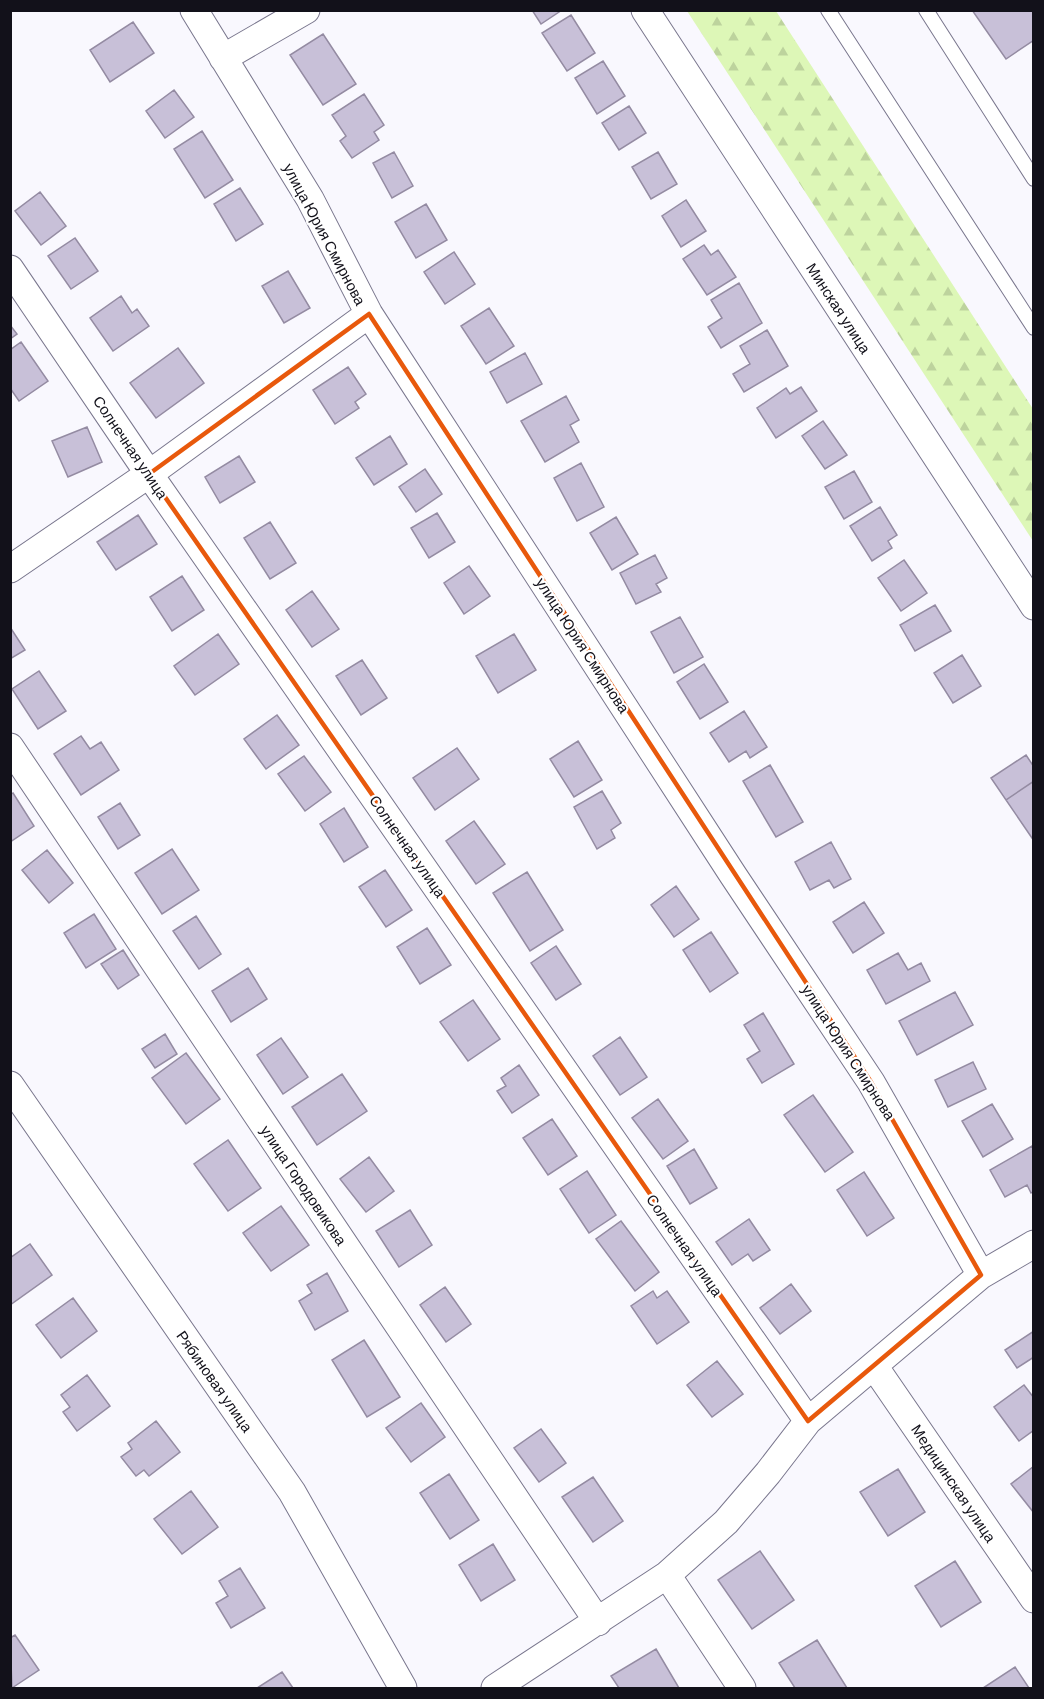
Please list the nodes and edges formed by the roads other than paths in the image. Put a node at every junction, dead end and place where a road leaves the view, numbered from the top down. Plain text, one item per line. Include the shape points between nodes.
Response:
1 (194, 10) edge
2 (306, 10) edge
3 (645, 10) edge
4 (828, 10) edge
5 (926, 10) edge
6 (223, 58) junction
7 (1034, 179) edge
8 (10, 269) edge
9 (369, 314) junction
10 (1034, 328) edge
11 (149, 474) junction
12 (10, 569) edge
13 (1034, 606) edge
14 (10, 747) edge
15 (10, 1085) edge
16 (1034, 1244) edge
17 (981, 1275) junction
18 (874, 1366) junction
19 (808, 1421) junction
20 (667, 1575) junction
21 (1034, 1599) edge
22 (598, 1622) junction
23 (403, 1689) edge
24 (495, 1689) edge
25 (742, 1689) edge

1 - 6 street, улица Юрия Смирнова
2 - 6 street
3 - 13 street, Минская улица
4 - 10 lane
5 - 7 lane
6 - 9 street, улица Юрия Смирнова via 310,199
8 - 11 street, Солнечная улица
9 - 11 street
9 - 17 street, улица Юрия Смирнова via 871,1082
11 - 12 street
11 - 19 street, Солнечная улица
14 - 22 street, улица Городовикова
15 - 23 street, Рябиновая улица via 292,1492
16 - 17 street
17 - 18 street
18 - 19 street
18 - 21 street, Медицинская улица
19 - 20 street via 726,1522
20 - 22 street
20 - 25 street
22 - 24 street

